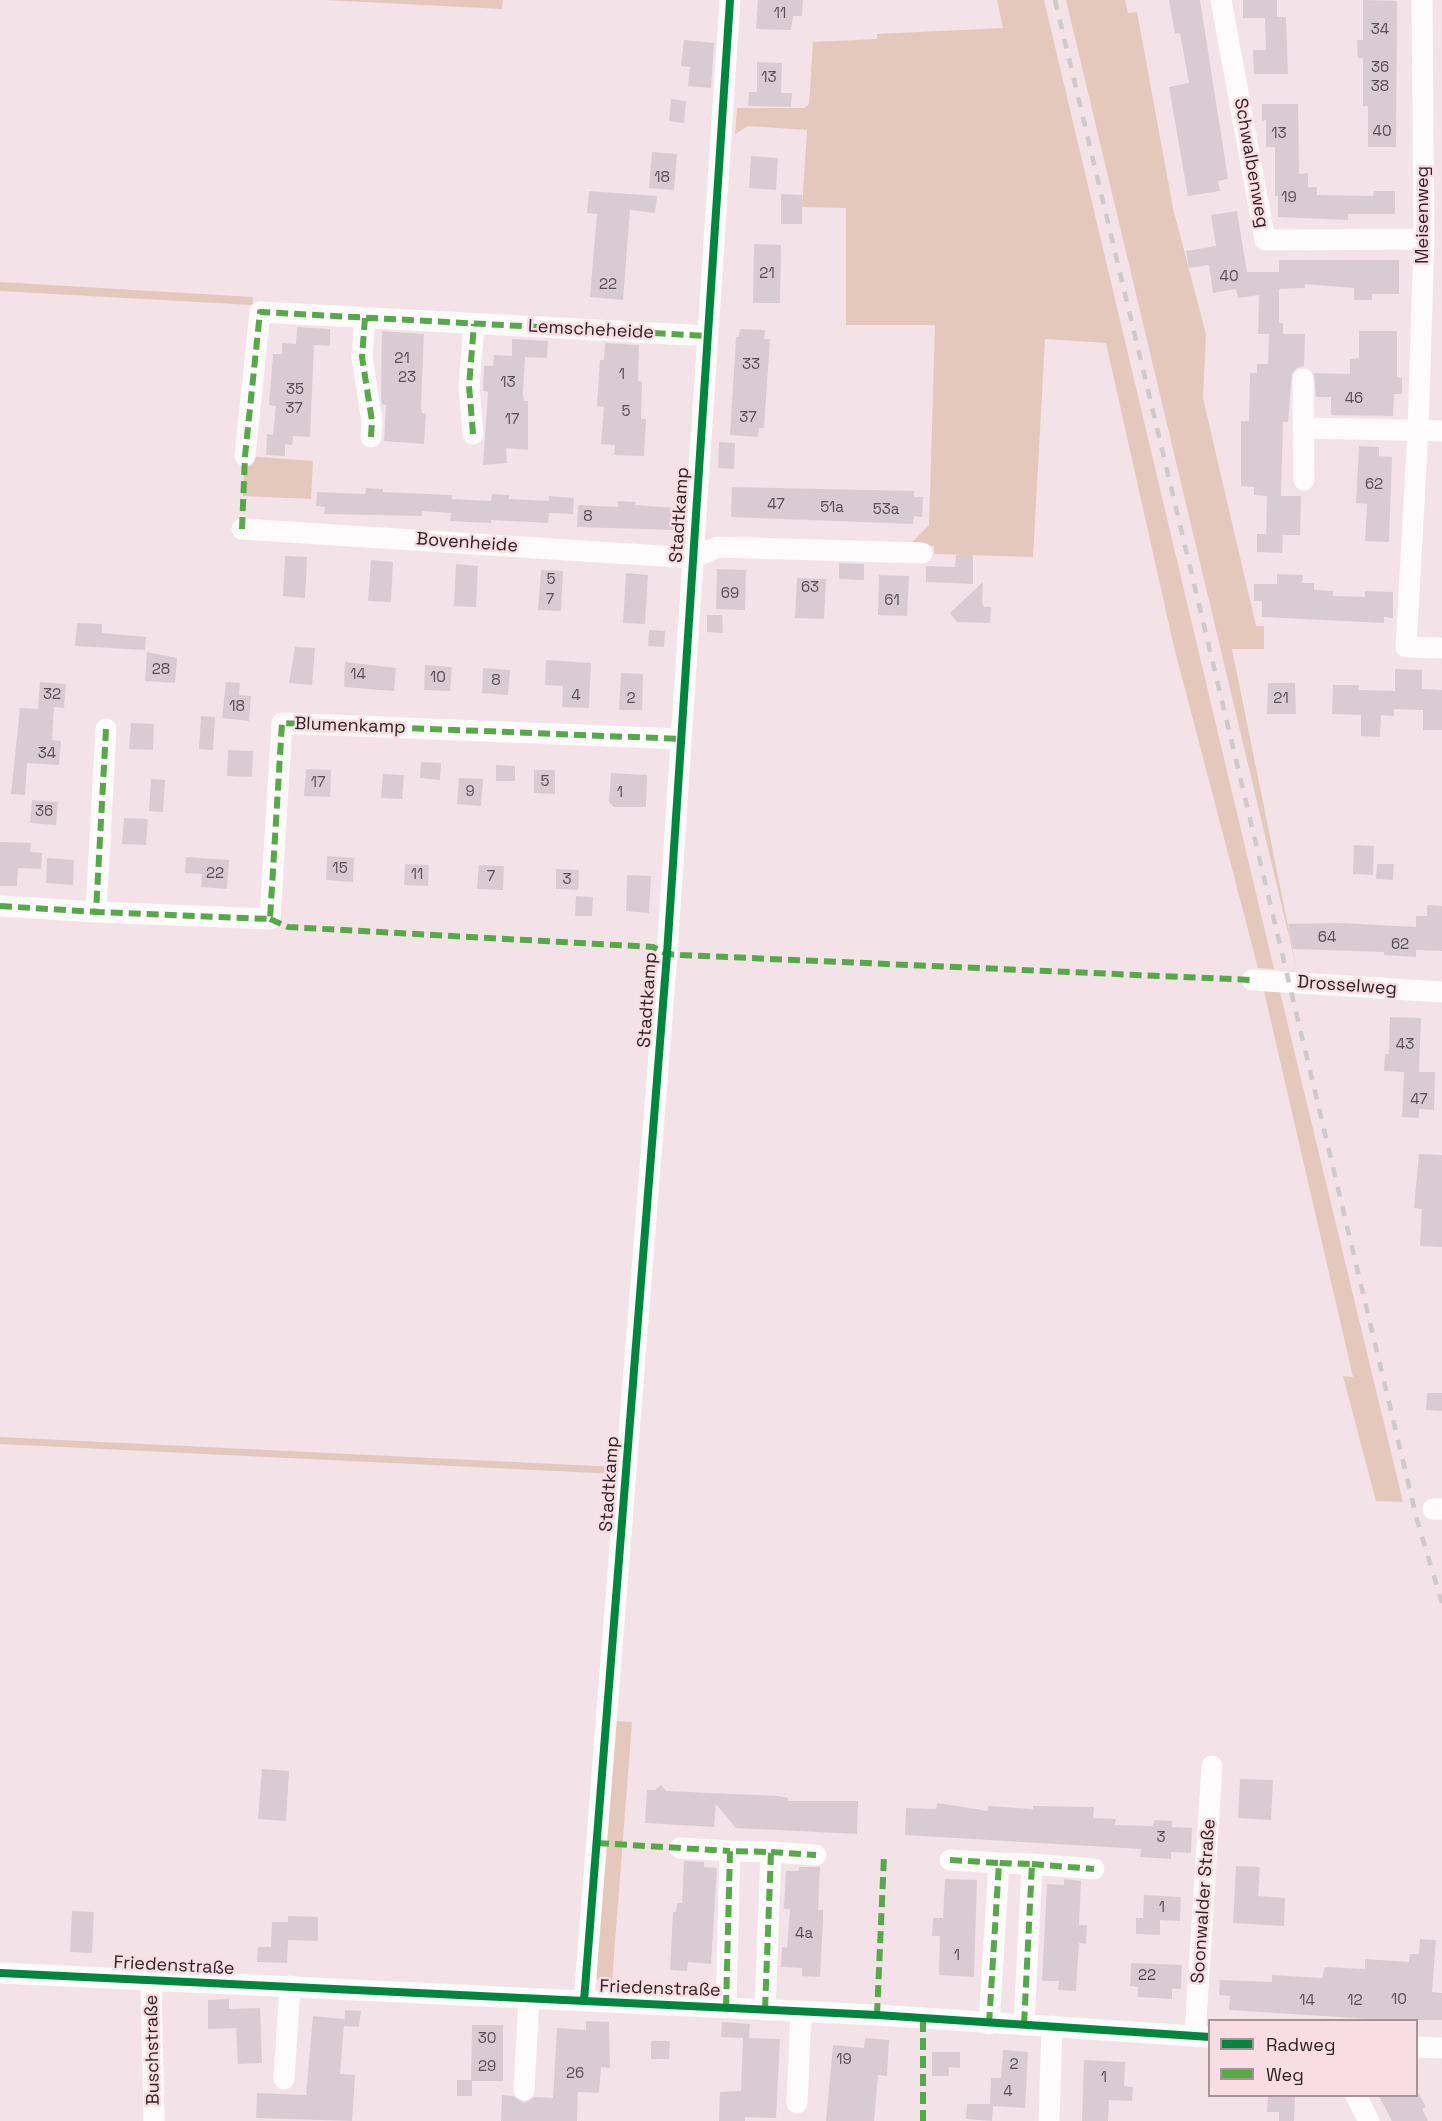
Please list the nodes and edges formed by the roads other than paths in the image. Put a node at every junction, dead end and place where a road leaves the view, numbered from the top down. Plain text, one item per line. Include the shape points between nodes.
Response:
1 (730, 0) edge
2 (1221, 0) edge
3 (1422, 0) edge
4 (1424, 239) junction
5 (365, 318) junction
6 (474, 324) junction
7 (708, 336) junction
8 (1304, 379) dead end
9 (1304, 428) junction
10 (1418, 431) junction
11 (1442, 431) edge
12 (473, 434) dead end
13 (371, 437) dead end
14 (245, 456) dead end
15 (1304, 480) dead end
16 (242, 529) dead end
17 (922, 553) dead end
18 (692, 558) junction
19 (1439, 648) edge
20 (106, 729) dead end
21 (681, 739) junction
22 (0, 906) edge
23 (96, 912) junction
24 (1252, 980) dead end
25 (1442, 992) edge
26 (1212, 1766) dead end
27 (680, 1848) dead end
28 (730, 1851) junction
29 (771, 1852) junction
30 (816, 1855) dead end
31 (950, 1860) dead end
32 (999, 1863) junction
33 (1032, 1864) junction
34 (1094, 1869) dead end
35 (0, 1973) edge
36 (151, 1980) junction
37 (290, 1986) junction
38 (529, 1998) junction
39 (584, 2001) junction
40 (726, 2007) junction
41 (765, 2010) junction
42 (801, 2012) junction
43 (989, 2024) junction
44 (1024, 2025) junction
45 (1052, 2026) junction
46 (1202, 2037) edge
47 (1418, 2047) edge
48 (1442, 2048) edge
49 (284, 2079) dead end
50 (524, 2090) dead end
51 (1357, 2097) edge
52 (797, 2103) dead end
53 (154, 2121) edge
54 (1049, 2121) edge
55 (1369, 2121) edge

1 - 7 street, Stadtkamp
2 - 4 street, Schwalbenweg via 1265,240
3 - 4 street, Meisenweg
4 - 10 street, Meisenweg
5 - 6 street, Lemscheheide
5 - 13 street via 362,357
5 - 14 street, Lemscheheide via 260,312
6 - 7 street, Lemscheheide
6 - 12 street via 469,386
7 - 18 street, Stadtkamp
8 - 9 street
9 - 10 street
9 - 15 street
10 - 11 street
10 - 19 street, Meisenweg via 1406,647
16 - 18 street, Bovenheide
17 - 18 street, Stadtkamp via 718,547
18 - 21 street, Stadtkamp
20 - 23 street
21 - 23 street, Blumenkamp via 282,723 270,919
21 - 39 street, Stadtkamp
22 - 23 street, Blumenkamp
24 - 25 street, Drosselweg
26 - 46 street, Soonwalder Straße
27 - 28 street
28 - 29 street
28 - 40 street
29 - 30 street
29 - 41 street
31 - 32 street
32 - 33 street
32 - 43 street
33 - 34 street
33 - 44 street
35 - 36 street, Friedenstraße
36 - 37 street, Friedenstraße
36 - 53 street, Buschstraße
37 - 38 street, Friedenstraße
37 - 49 street
38 - 39 street, Friedenstraße
38 - 50 street
39 - 40 street, Friedenstraße
40 - 41 street, Friedenstraße
41 - 42 street, Friedenstraße
42 - 43 street, Friedenstraße
42 - 52 street
43 - 44 street, Friedenstraße
44 - 45 street, Friedenstraße
45 - 46 street, Friedenstraße
45 - 54 street
47 - 48 street
51 - 55 street

